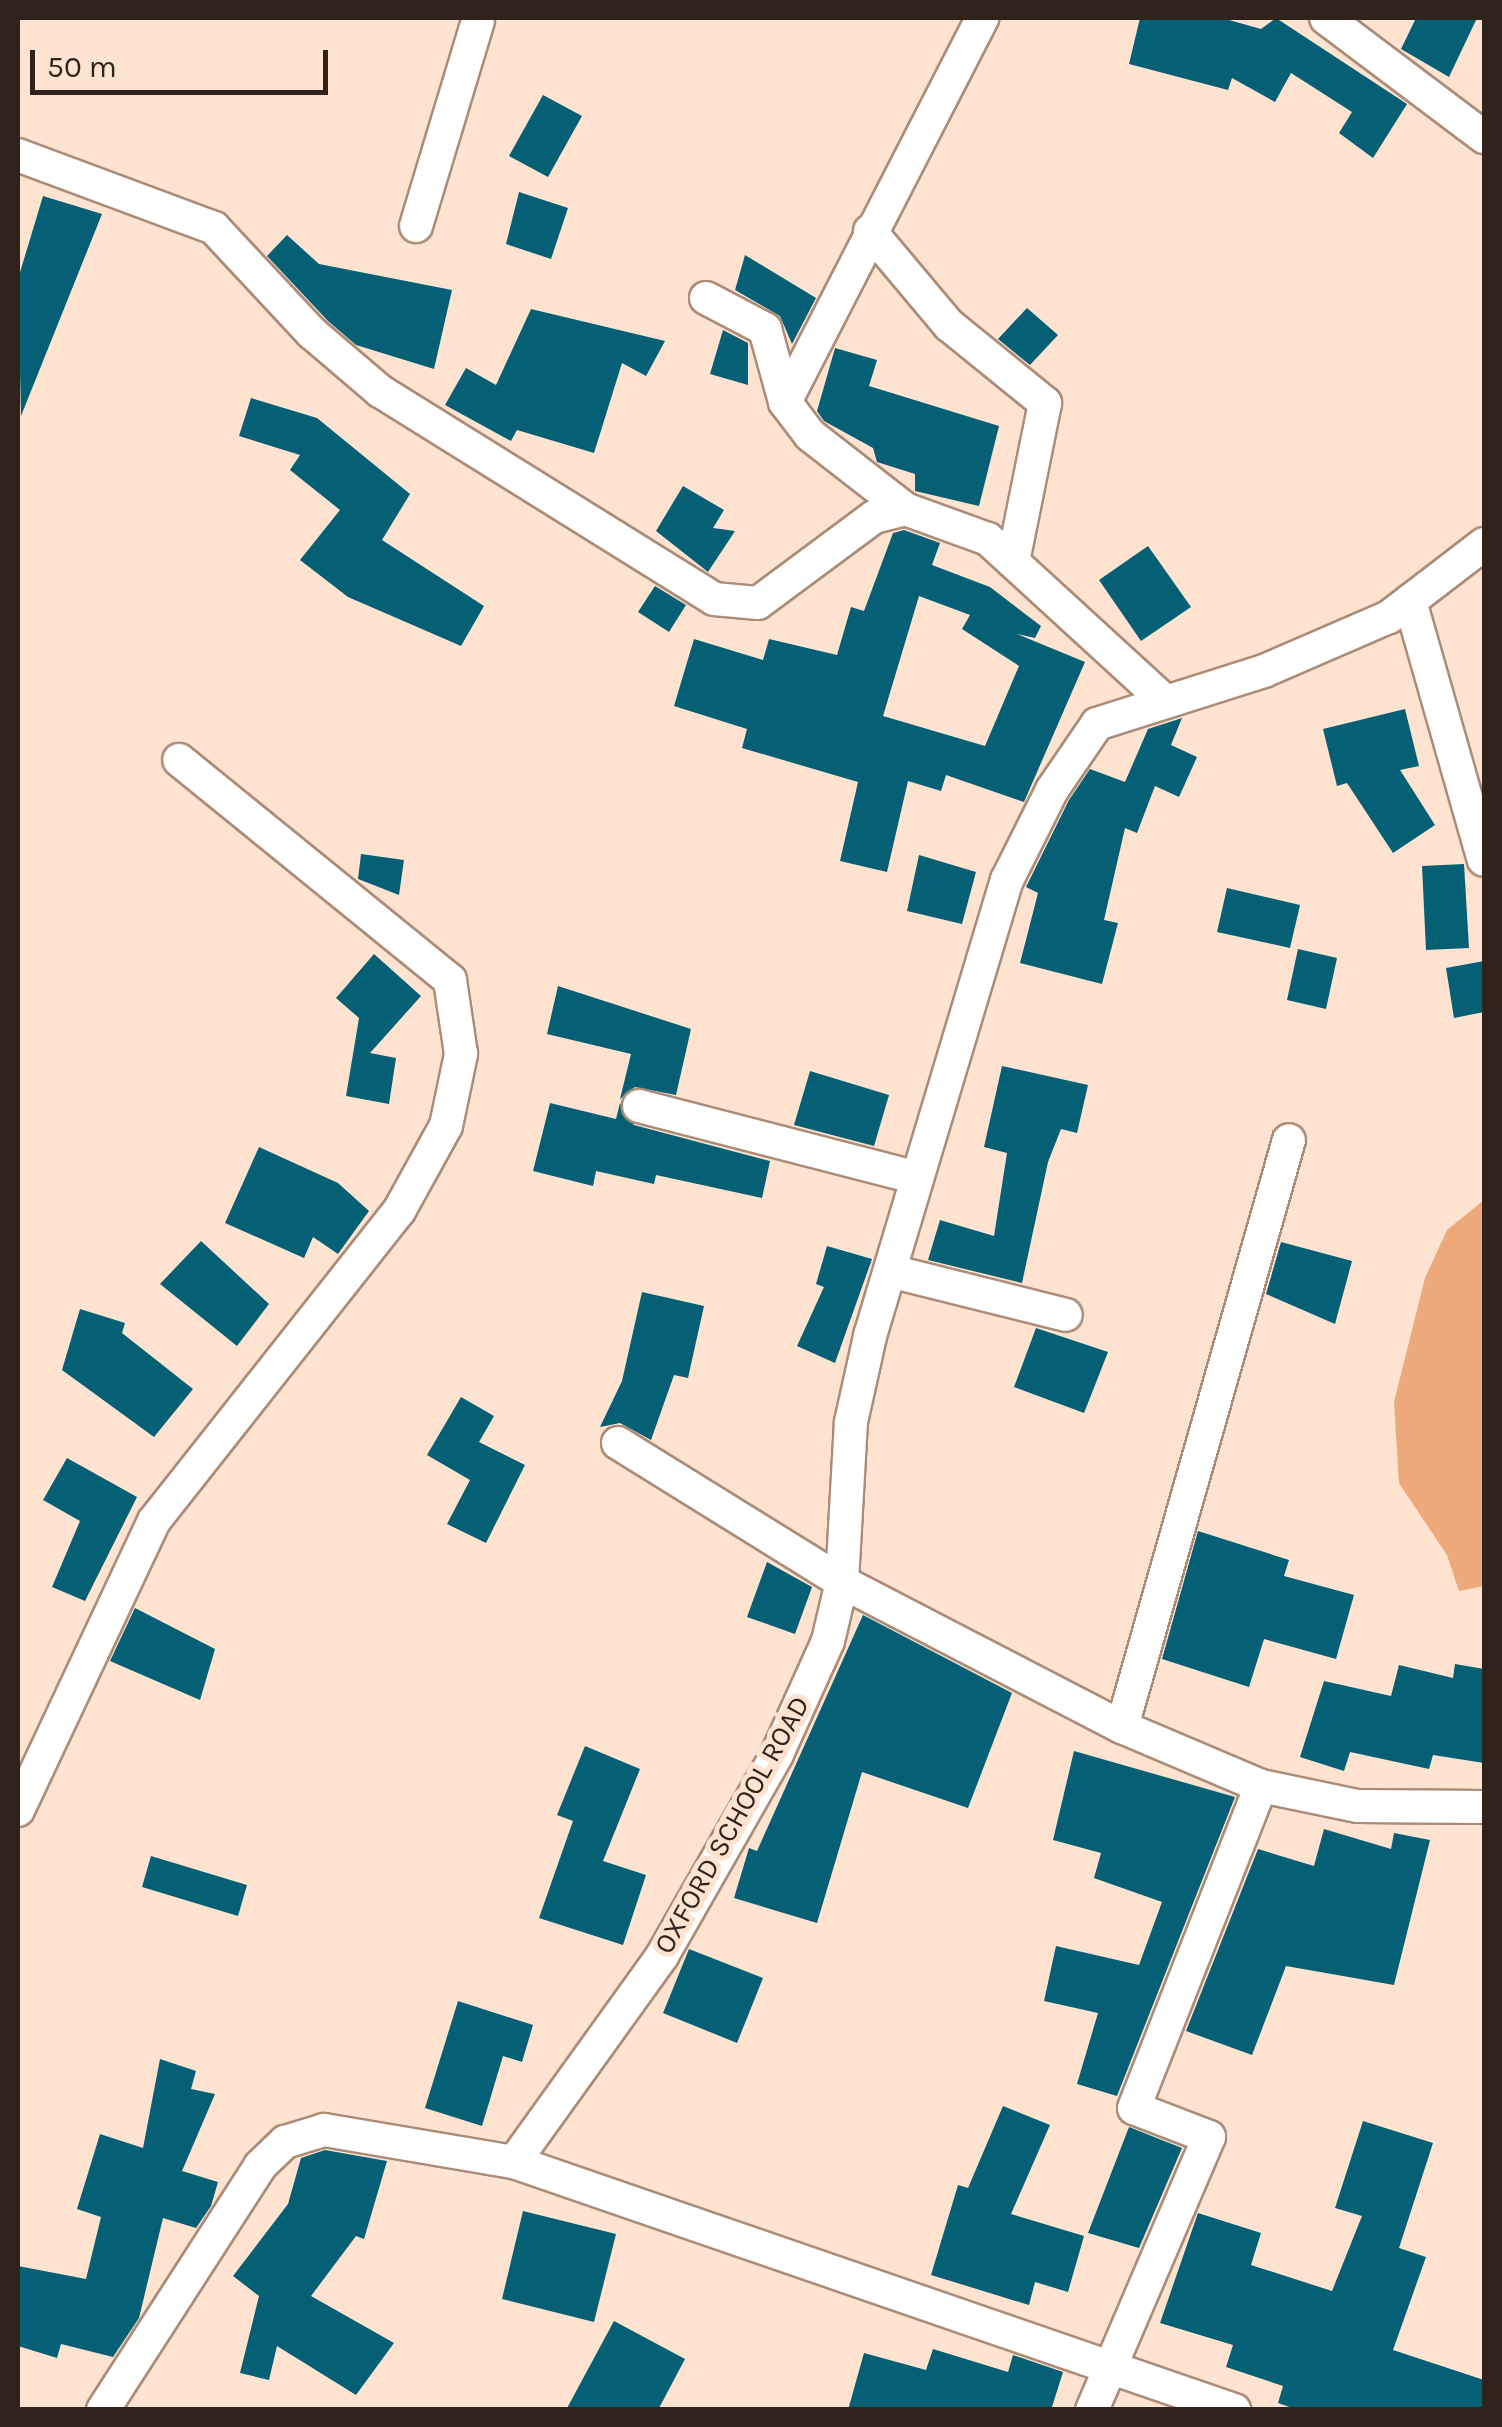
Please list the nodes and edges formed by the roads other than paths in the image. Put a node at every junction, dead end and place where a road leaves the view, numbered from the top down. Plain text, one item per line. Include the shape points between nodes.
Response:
1 (982, 18) edge
2 (1326, 18) edge
3 (475, 19) edge
4 (1484, 137) edge
5 (18, 155) edge
6 (416, 226) dead end
7 (870, 231) junction
8 (706, 298) dead end
9 (786, 402) junction
10 (905, 508) junction
11 (1484, 544) edge
12 (1013, 562) junction
13 (1410, 601) junction
14 (1164, 700) junction
15 (179, 760) dead end
16 (1484, 860) edge
17 (639, 1106) dead end
18 (1289, 1140) dead end
19 (916, 1178) junction
20 (890, 1271) junction
21 (1066, 1315) dead end
22 (618, 1442) dead end
23 (842, 1582) junction
24 (1122, 1727) junction
25 (1260, 1786) junction
26 (1484, 1807) edge
27 (18, 1810) edge
28 (514, 2162) junction
29 (1112, 2364) junction
30 (103, 2410) edge
31 (1092, 2410) edge
32 (1234, 2410) edge

1 - 7 street
2 - 4 street
3 - 6 street
5 - 10 street via 214,228 312,333 380,390 714,598 758,604 874,517
7 - 9 street
7 - 12 street via 949,325 1045,403
8 - 9 street via 765,329
9 - 10 street via 810,435
10 - 12 street via 988,539
11 - 13 street, OXFORD SCHOOL ROAD
12 - 14 street
13 - 14 street, OXFORD SCHOOL ROAD via 1264,671
13 - 16 street
14 - 19 street, OXFORD SCHOOL ROAD via 1096,724 1045,805 1007,880
15 - 27 street via 450,980 461,1054 446,1126 399,1211 154,1521
17 - 19 street
18 - 24 street
19 - 20 street, OXFORD SCHOOL ROAD
20 - 21 street
20 - 23 street, OXFORD SCHOOL ROAD via 851,1422
22 - 23 street
23 - 24 street
23 - 28 street, OXFORD SCHOOL ROAD via 828,1641 767,1770 662,1956
24 - 25 street
25 - 26 street via 1358,1806
25 - 29 street via 1134,2108 1210,2137
28 - 29 street
28 - 30 street via 324,2130 284,2142 260,2166
29 - 31 street
29 - 32 street

